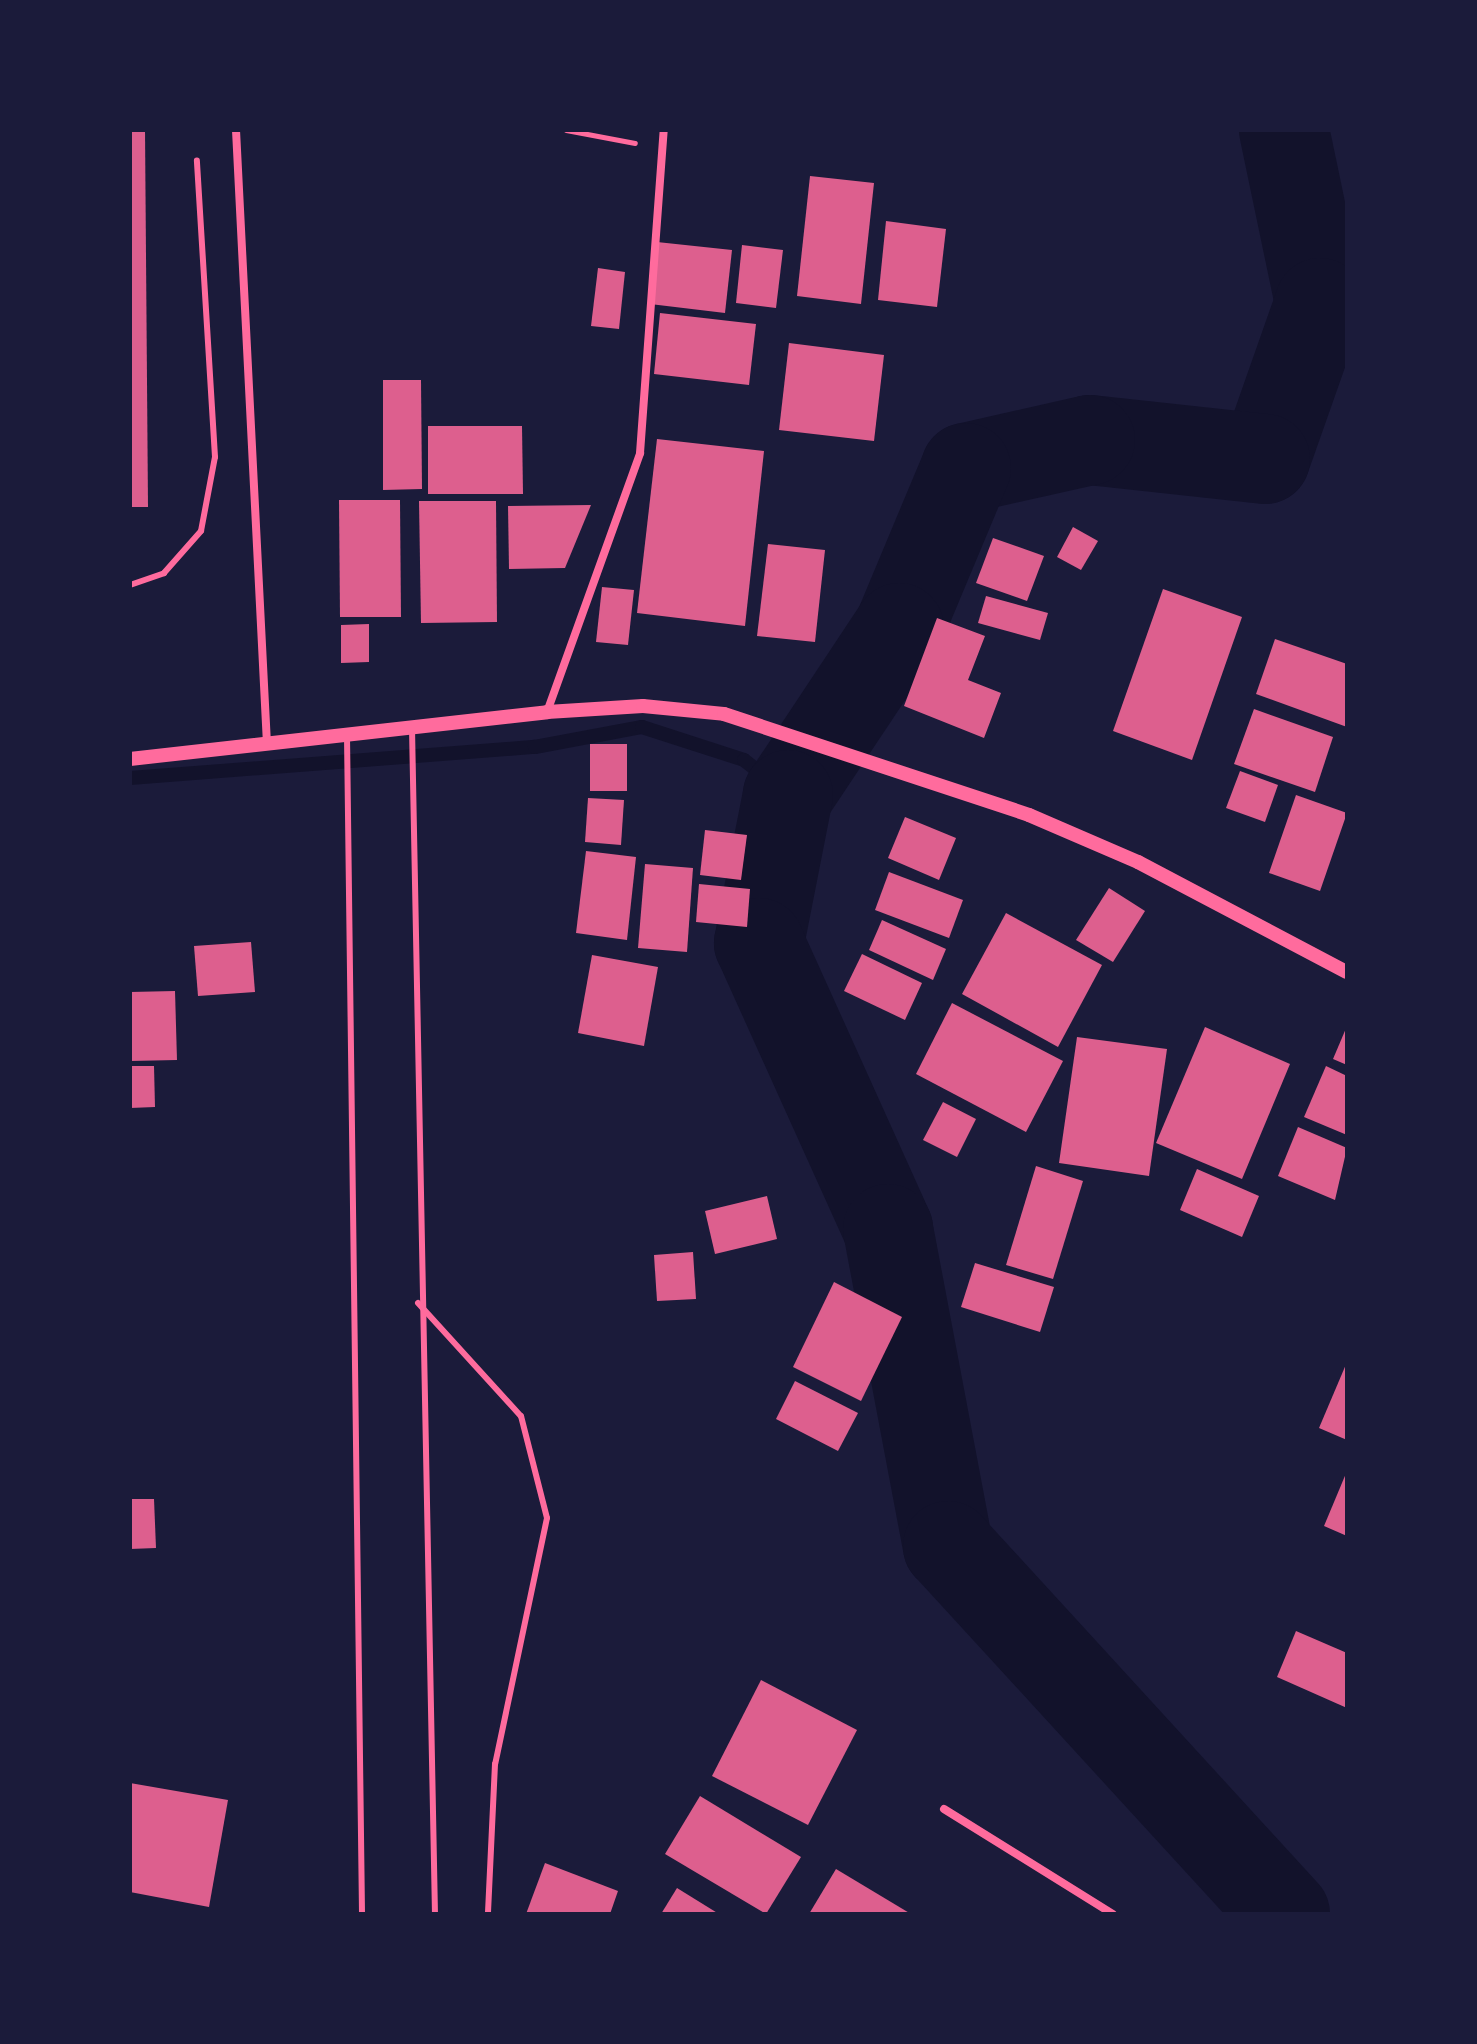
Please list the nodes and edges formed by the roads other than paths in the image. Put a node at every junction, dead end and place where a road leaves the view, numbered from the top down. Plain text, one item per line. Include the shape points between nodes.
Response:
1 (236, 130) edge
2 (663, 135) edge
3 (197, 161) dead end
4 (130, 585) edge
5 (547, 712) junction
6 (412, 728) junction
7 (347, 736) junction
8 (267, 749) junction
9 (130, 759) edge
10 (1347, 972) edge
11 (418, 1303) junction
12 (944, 1809) dead end
13 (362, 1914) edge
14 (435, 1914) edge
15 (488, 1914) edge
16 (1113, 1914) edge

1 - 8 street
2 - 5 street via 640,453
3 - 4 lane via 215,457 201,531 164,573
5 - 6 street
5 - 10 street via 643,706 724,714 896,770 1138,862
6 - 7 street
6 - 11 lane
7 - 8 street
7 - 13 lane
8 - 9 street
11 - 14 lane
11 - 15 lane via 521,1416 547,1518 495,1764
12 - 16 street

